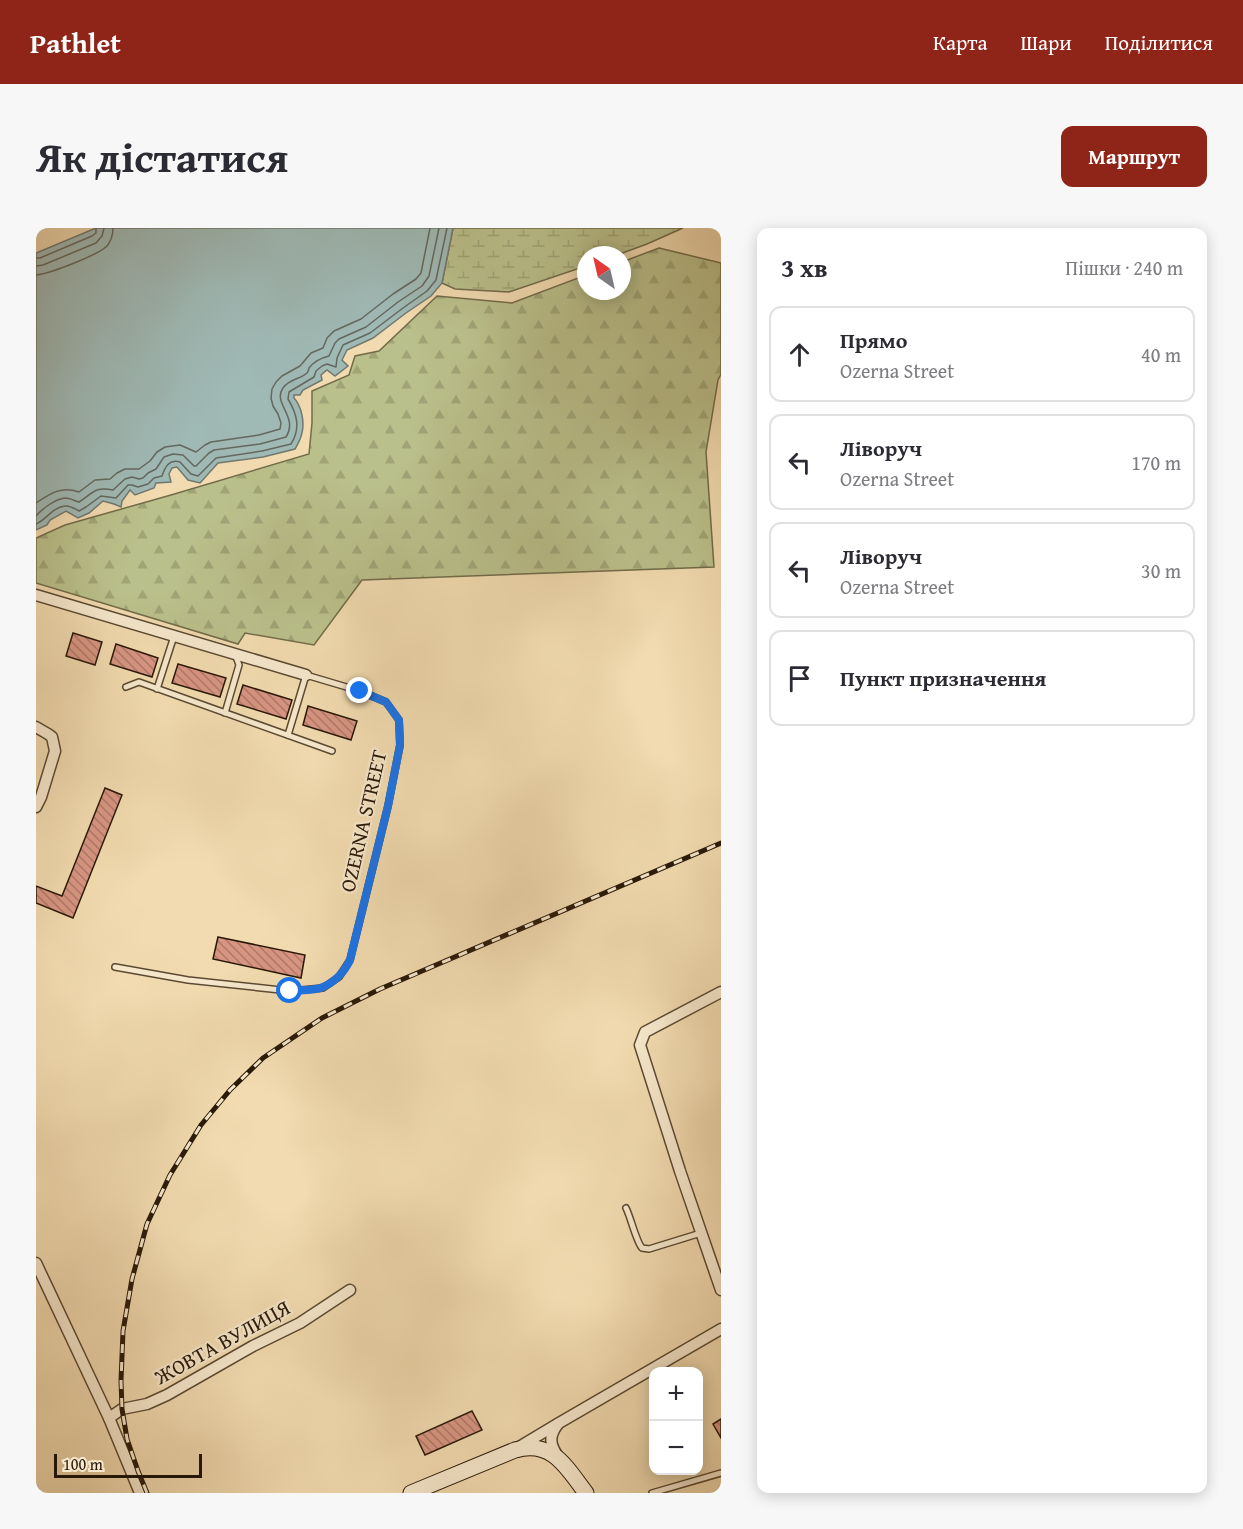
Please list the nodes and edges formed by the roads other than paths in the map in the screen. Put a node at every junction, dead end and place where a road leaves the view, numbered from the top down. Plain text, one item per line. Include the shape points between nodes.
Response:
1 (36, 595) edge
2 (174, 636) junction
3 (234, 654) junction
4 (306, 675) junction
5 (126, 687) dead end
6 (157, 689) junction
7 (225, 712) junction
8 (36, 728) edge
9 (288, 735) junction
10 (332, 751) dead end
11 (36, 807) edge
12 (115, 967) dead end
13 (721, 992) edge
14 (626, 1208) dead end
15 (701, 1233) junction
16 (36, 1263) edge
17 (350, 1290) dead end
18 (721, 1290) edge
19 (721, 1329) edge
20 (109, 1418) junction
21 (559, 1423) junction
22 (515, 1450) junction
23 (561, 1461) junction
24 (721, 1473) edge
25 (140, 1493) edge
26 (411, 1493) edge
27 (586, 1493) edge
28 (652, 1493) edge

1 - 2 street, OZERNA STREET
2 - 3 street, OZERNA STREET
2 - 6 lane
3 - 4 street, OZERNA STREET
3 - 7 lane via 239,665
4 - 9 lane
4 - 12 lane, OZERNA STREET via 386,702 399,720 400,745 388,806 347,967 323,987 290,991
5 - 6 lane via 139,682
6 - 7 lane
7 - 9 lane
8 - 11 street via 51,737 55,751
9 - 10 lane
13 - 15 street via 645,1032 640,1045
14 - 15 lane via 642,1248
15 - 18 street
16 - 20 street
17 - 20 street, ЖОВТА ВУЛИЦЯ via 300,1323 167,1395 122,1409
19 - 21 street
20 - 25 street
21 - 22 street
21 - 23 street via 551,1436
22 - 23 main road via 541,1448
22 - 26 main road
23 - 27 main road
24 - 28 lane

